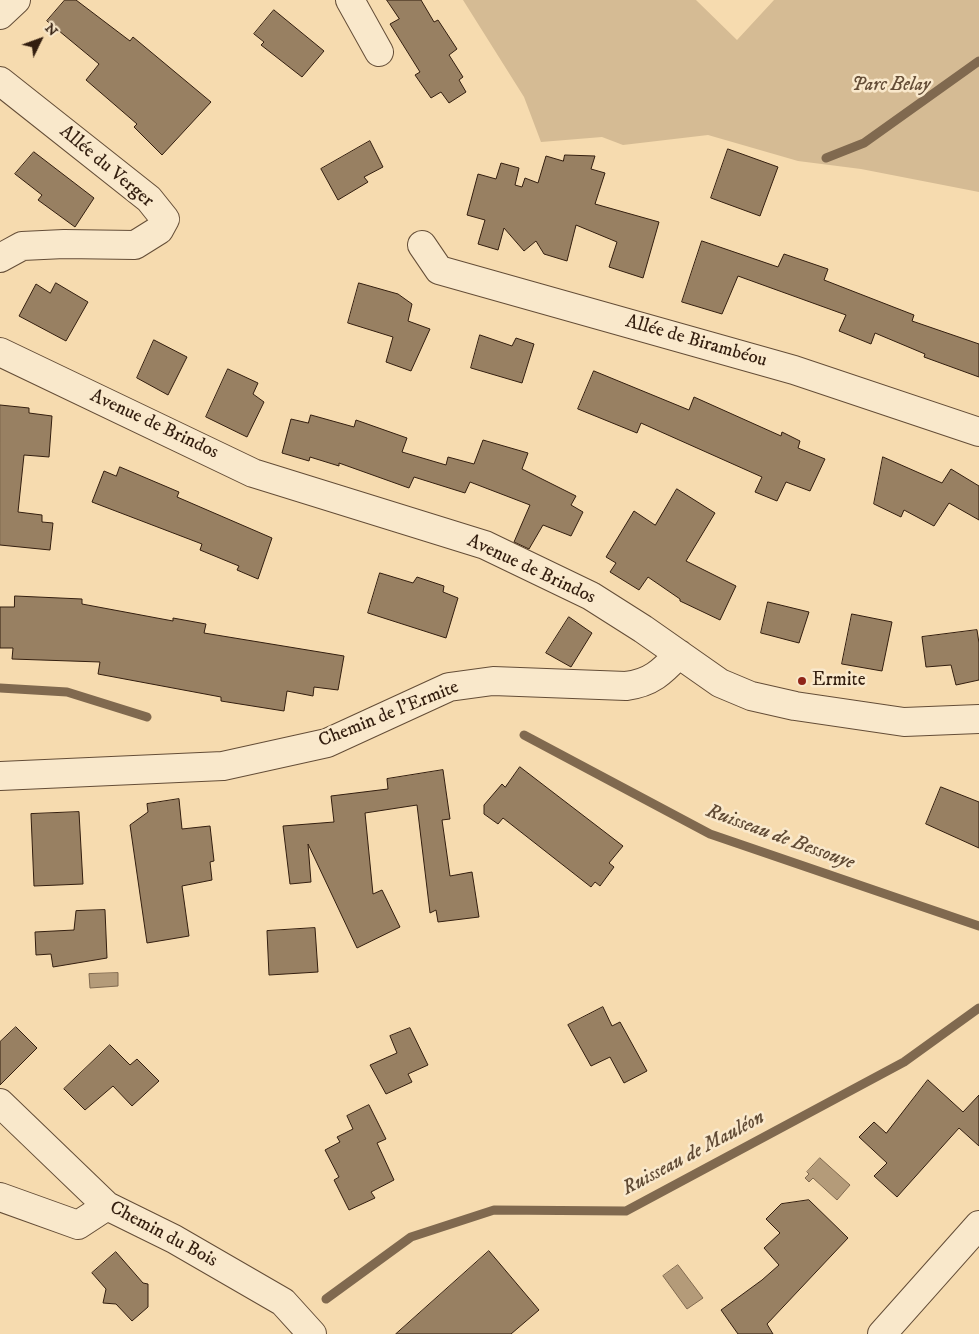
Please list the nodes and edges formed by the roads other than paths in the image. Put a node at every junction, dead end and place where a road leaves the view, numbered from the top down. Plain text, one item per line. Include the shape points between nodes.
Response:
1 (16, 0) edge
2 (350, 0) edge
3 (0, 15) edge
4 (380, 52) dead end
5 (0, 81) edge
6 (422, 245) dead end
7 (0, 258) edge
8 (0, 352) edge
9 (979, 432) edge
10 (679, 654) junction
11 (979, 719) edge
12 (0, 776) edge
13 (0, 1103) edge
14 (0, 1197) edge
15 (107, 1206) junction
16 (979, 1225) edge
17 (312, 1334) edge
18 (882, 1334) edge

1 - 3 street
2 - 4 street
5 - 7 street, Allée du Verger via 149,199 165,220 159,230 134,245 22,246
6 - 9 street, Allée de Birambéou via 439,270 794,370
8 - 10 street, Avenue de Brindos via 253,473 485,545 591,596
10 - 11 street, Avenue de Brindos via 720,683 760,698 904,722
10 - 12 street, Chemin de l'Ermite via 654,677 641,684 493,680 450,687 327,743 223,766
13 - 15 street, Chemin du Bois
14 - 15 street via 78,1225
15 - 17 street, Chemin du Bois via 174,1239 282,1302
16 - 18 street

